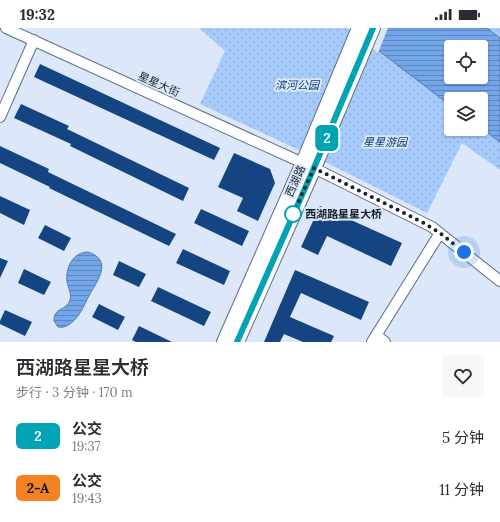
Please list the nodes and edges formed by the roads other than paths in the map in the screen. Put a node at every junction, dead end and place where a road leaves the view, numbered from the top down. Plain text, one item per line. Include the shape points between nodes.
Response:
1 (6, 28) edge
2 (360, 28) edge
3 (373, 28) edge
4 (34, 40) junction
5 (350, 66) junction
6 (0, 117) edge
7 (308, 165) junction
8 (440, 233) junction
9 (500, 281) edge
10 (374, 338) edge
11 (224, 342) edge
12 (237, 342) edge
13 (384, 342) edge

1 - 4 street, 星星大街
2 - 5 main road
3 - 5 main road
4 - 6 street
4 - 7 street, 星星大街
5 - 7 main road, 西湖路
7 - 8 street, 星星大街 via 420,220
7 - 11 main road, 西湖路
7 - 12 main road, 西湖路
8 - 9 street, 星星大街
8 - 10 street
10 - 13 street

